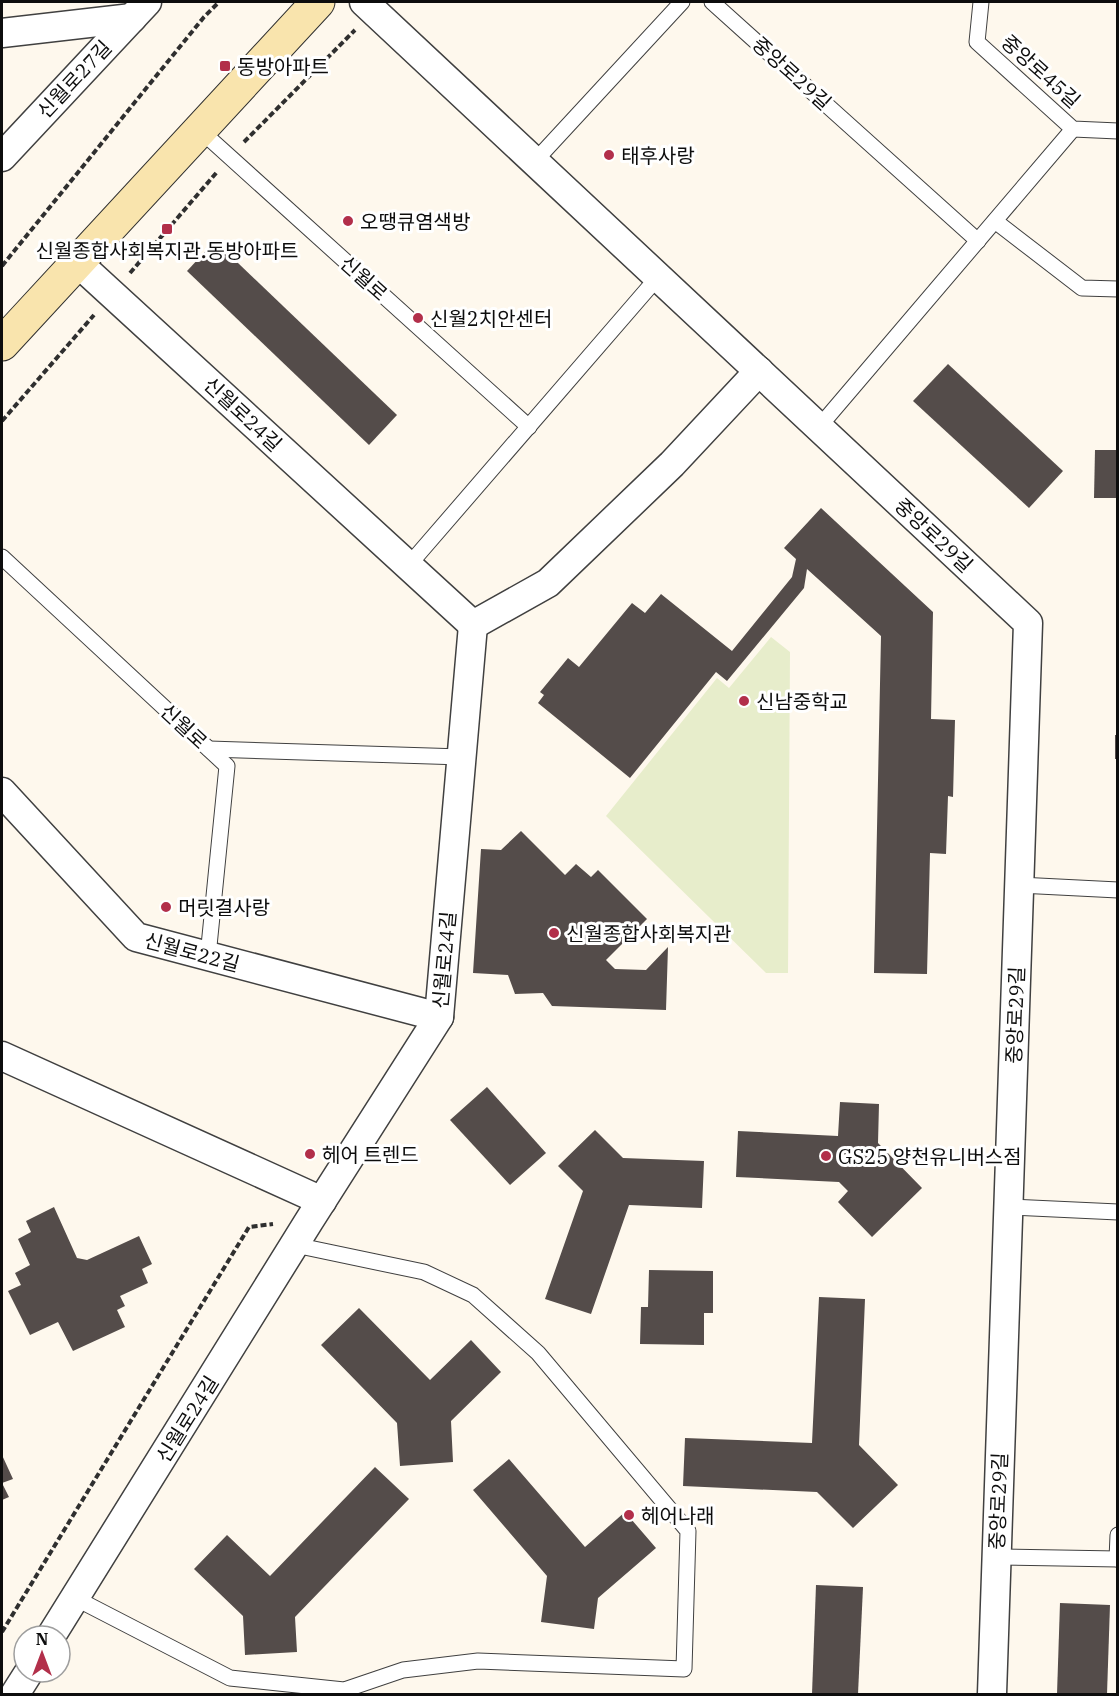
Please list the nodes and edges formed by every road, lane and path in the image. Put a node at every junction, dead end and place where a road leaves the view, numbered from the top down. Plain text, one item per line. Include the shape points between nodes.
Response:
1 (219, 2) edge
2 (318, 2) edge
3 (682, 2) edge
4 (712, 2) edge
5 (981, 2) edge
6 (369, 6) edge
7 (140, 10) edge
8 (2, 33) edge
9 (1073, 129) junction
10 (200, 130) junction
11 (1118, 131) edge
12 (2, 157) edge
13 (230, 157) junction
14 (535, 161) junction
15 (995, 221) junction
16 (978, 241) junction
17 (77, 262) junction
18 (2, 266) edge
19 (658, 277) junction
20 (1118, 289) edge
21 (112, 294) junction
22 (2, 344) edge
23 (759, 371) junction
24 (2, 421) edge
25 (529, 427) junction
26 (819, 427) junction
27 (2, 557) edge
28 (408, 566) junction
29 (472, 625) junction
30 (208, 749) junction
31 (462, 757) junction
32 (2, 792) edge
33 (1019, 885) junction
34 (1118, 890) edge
35 (208, 956) junction
36 (439, 1017) junction
37 (2, 1056) edge
38 (1008, 1208) junction
39 (316, 1211) junction
40 (1118, 1212) edge
41 (295, 1245) junction
42 (1118, 1535) edge
43 (996, 1557) junction
44 (1117, 1559) edge
45 (75, 1598) junction
46 (59, 1624) edge
47 (2, 1632) edge
48 (992, 1695) edge

1 - 18 path
2 - 10 main road
3 - 14 lane
4 - 16 lane, 중앙로29길
5 - 9 lane, 중앙로45길 via 977,42
6 - 13 path
6 - 14 street, 중앙로29길
7 - 8 street
7 - 12 street, 신월로27길
9 - 11 lane, 중앙로45길
9 - 15 lane
10 - 13 lane, 신월로
10 - 17 main road
13 - 21 path
13 - 25 lane, 신월로
14 - 19 street, 중앙로29길
15 - 16 lane
15 - 20 lane via 1082,288
16 - 26 lane
17 - 21 street, 신월로24길
17 - 22 main road
19 - 23 street, 중앙로29길
19 - 25 lane
21 - 24 path
21 - 28 street, 신월로24길
23 - 26 street, 중앙로29길
23 - 29 street via 672,464 548,583
25 - 28 lane
26 - 33 street, 중앙로29길 via 1028,623
27 - 30 lane, 신월로
28 - 29 street, 신월로24길
29 - 31 street, 신월로24길
30 - 31 lane
30 - 35 lane, 신월로 via 227,766
31 - 36 street, 신월로24길
32 - 35 street, 신월로22길 via 136,937
33 - 34 lane
33 - 38 street, 중앙로29길
35 - 36 street, 신월로22길
36 - 39 street, 신월로24길
37 - 39 street
38 - 40 lane
38 - 43 street, 중앙로29길
39 - 41 street, 신월로24길
39 - 47 path via 249,1227
41 - 45 street, 신월로24길
41 - 45 lane via 424,1272 473,1295 538,1353 688,1531 684,1669 478,1661 403,1670 344,1690 230,1678
42 - 44 lane
43 - 44 lane
43 - 48 street, 중앙로29길
45 - 46 street, 신월로24길

